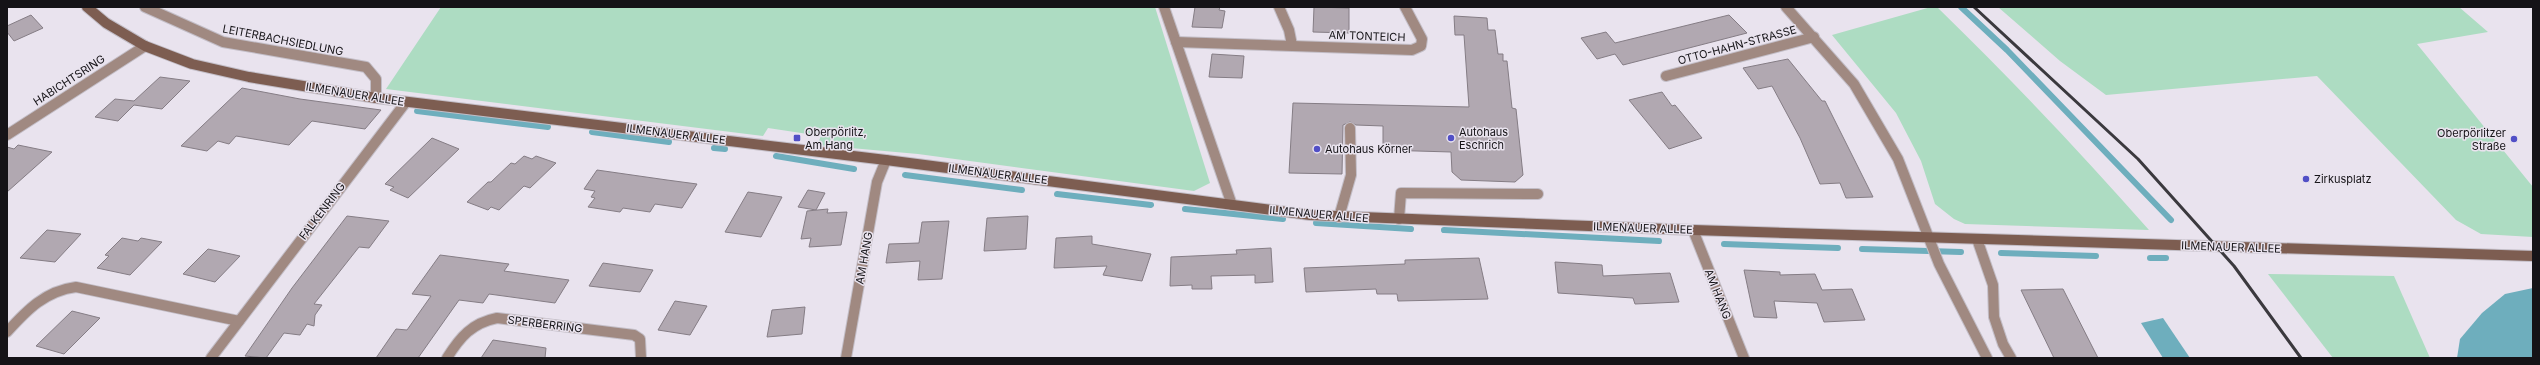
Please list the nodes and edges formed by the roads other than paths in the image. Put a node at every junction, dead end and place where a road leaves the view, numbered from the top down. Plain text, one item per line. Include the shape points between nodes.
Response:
1 (87, 7) edge
2 (145, 7) edge
3 (1164, 7) edge
4 (1279, 7) edge
5 (1405, 7) edge
6 (1786, 7) edge
7 (1814, 37) junction
8 (1176, 42) junction
9 (1292, 45) junction
10 (145, 46) junction
11 (1666, 76) dead end
12 (376, 98) junction
13 (406, 102) junction
14 (1350, 128) dead end
15 (7, 135) edge
16 (886, 160) junction
17 (1538, 194) dead end
18 (1232, 205) junction
19 (1339, 217) junction
20 (1399, 219) junction
21 (1693, 230) junction
22 (1928, 238) junction
23 (1977, 239) junction
24 (2533, 256) edge
25 (239, 321) junction
26 (7, 332) edge
27 (211, 358) edge
28 (447, 358) edge
29 (641, 358) edge
30 (846, 358) edge
31 (1744, 358) edge
32 (1987, 358) edge
33 (2011, 358) edge

1 - 10 street, ILMENAUER ALLEE via 106,23
2 - 12 street, LEITERBACHSIEDLUNG via 223,42 366,67 376,79
3 - 8 street
4 - 9 street via 1289,30
5 - 9 street, AM TONTEICH via 1422,39 1421,46 1412,50
6 - 7 street, OTTO-HAHN-STRASSE
7 - 11 street, OTTO-HAHN-STRASSE
7 - 22 street, OTTO-HAHN-STRASSE via 1854,84 1898,159
8 - 9 street, AM TONTEICH
8 - 18 street
10 - 12 street, ILMENAUER ALLEE via 192,64 249,77
10 - 15 street, HABICHTSRING
12 - 13 street, ILMENAUER ALLEE
13 - 16 street, ILMENAUER ALLEE
13 - 25 street, FALKENRING
14 - 19 street via 1351,175
16 - 18 street, ILMENAUER ALLEE
16 - 30 street, AM HANG via 877,182
17 - 20 street via 1401,193
18 - 19 street, ILMENAUER ALLEE
19 - 20 street, ILMENAUER ALLEE
20 - 21 street, ILMENAUER ALLEE
21 - 22 street, ILMENAUER ALLEE
21 - 31 street, AM HANG
22 - 23 street, ILMENAUER ALLEE
22 - 32 street
23 - 24 street, ILMENAUER ALLEE
23 - 33 street via 1993,285 1994,316 2003,344
25 - 26 street via 66,287 33,303
25 - 27 street, FALKENRING
28 - 29 street, SPERBERRING via 463,333 480,322 497,318 634,335 640,339

